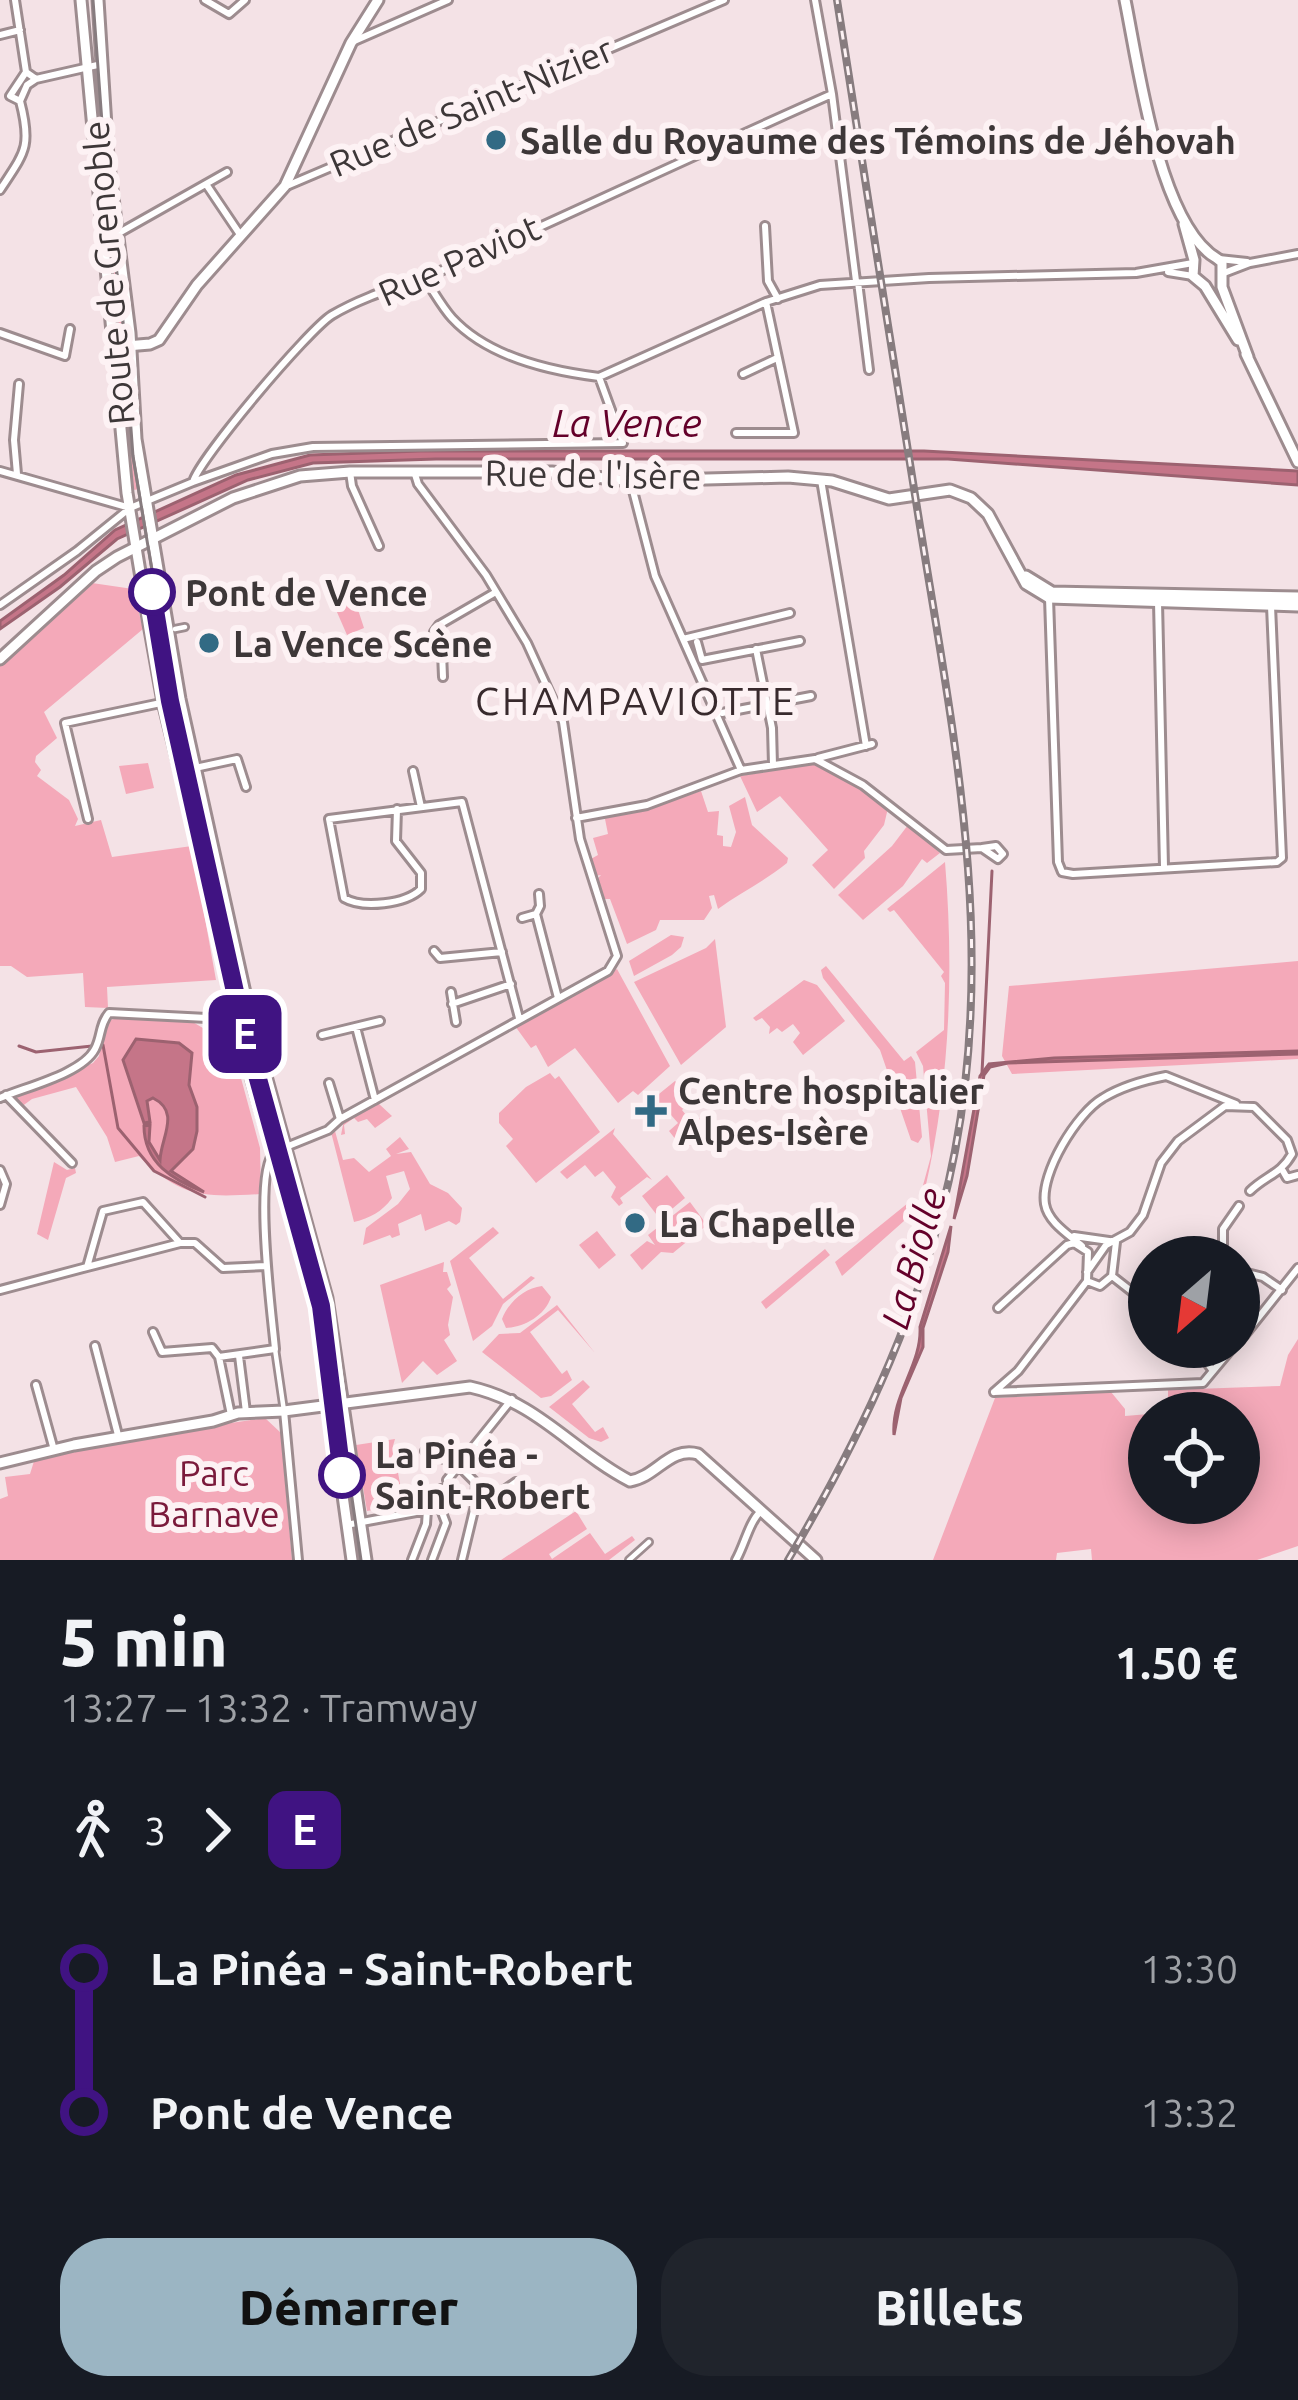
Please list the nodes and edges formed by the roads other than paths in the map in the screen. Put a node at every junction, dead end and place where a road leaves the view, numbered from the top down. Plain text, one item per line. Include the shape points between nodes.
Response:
1 (15, 0) edge
2 (81, 0) edge
3 (98, 0) edge
4 (205, 0) edge
5 (245, 0) edge
6 (378, 0) edge
7 (448, 0) edge
8 (724, 0) edge
9 (815, 0) edge
10 (1125, 0) edge
11 (20, 30) junction
12 (0, 35) edge
13 (351, 43) junction
14 (102, 64) junction
15 (88, 67) junction
16 (26, 72) junction
17 (36, 79) junction
18 (832, 94) junction
19 (10, 96) junction
20 (0, 100) edge
21 (20, 101) junction
22 (227, 172) dead end
23 (206, 184) junction
24 (285, 186) junction
25 (0, 190) edge
26 (1180, 208) junction
27 (765, 226) dead end
28 (116, 235) junction
29 (241, 236) junction
30 (1298, 254) edge
31 (1214, 256) junction
32 (1194, 261) junction
33 (1250, 263) junction
34 (1158, 271) junction
35 (1193, 276) junction
36 (1222, 276) junction
37 (425, 279) junction
38 (857, 282) junction
39 (1205, 286) junction
40 (778, 298) junction
41 (766, 302) junction
42 (70, 329) dead end
43 (0, 333) edge
44 (131, 346) junction
45 (115, 347) junction
46 (1248, 357) junction
47 (777, 358) junction
48 (869, 370) dead end
49 (743, 374) dead end
50 (599, 377) junction
51 (19, 384) dead end
52 (736, 433) dead end
53 (1298, 462) edge
54 (0, 471) edge
55 (414, 471) junction
56 (350, 472) junction
57 (16, 474) junction
58 (820, 480) junction
59 (630, 481) junction
60 (194, 482) junction
61 (148, 505) junction
62 (132, 513) junction
63 (154, 534) junction
64 (136, 543) junction
65 (379, 546) dead end
66 (496, 592) junction
67 (1053, 595) junction
68 (1158, 602) junction
69 (1271, 602) junction
70 (1298, 602) edge
71 (0, 605) edge
72 (790, 613) dead end
73 (185, 627) dead end
74 (175, 629) dead end
75 (683, 639) junction
76 (800, 640) dead end
77 (697, 642) dead end
78 (756, 650) junction
79 (0, 659) edge
80 (443, 677) dead end
81 (811, 696) dead end
82 (180, 699) junction
83 (163, 703) junction
84 (767, 704) junction
85 (722, 713) dead end
86 (814, 759) junction
87 (773, 765) junction
88 (195, 768) junction
89 (741, 770) junction
90 (413, 771) dead end
91 (246, 787) dead end
92 (421, 807) junction
93 (397, 809) junction
94 (576, 818) junction
95 (88, 819) dead end
96 (982, 848) dead end
97 (1164, 867) junction
98 (539, 894) dead end
99 (536, 914) junction
100 (522, 918) dead end
101 (434, 951) dead end
102 (502, 952) junction
103 (511, 984) junction
104 (451, 992) dead end
105 (558, 998) junction
106 (452, 1004) junction
107 (250, 1012) junction
108 (234, 1016) junction
109 (519, 1018) junction
110 (380, 1021) dead end
111 (456, 1022) dead end
112 (356, 1027) junction
113 (322, 1035) dead end
114 (329, 1083) dead end
115 (3, 1096) edge
116 (375, 1100) junction
117 (1236, 1104) junction
118 (340, 1119) junction
119 (286, 1148) junction
120 (272, 1154) junction
121 (72, 1163) dead end
122 (0, 1170) edge
123 (1282, 1171) junction
124 (1298, 1175) edge
125 (1250, 1191) dead end
126 (0, 1205) edge
127 (1239, 1206) dead end
128 (1070, 1236) junction
129 (1223, 1236) edge
130 (1116, 1242) junction
131 (180, 1243) junction
132 (1082, 1246) junction
133 (266, 1266) junction
134 (87, 1267) junction
135 (1298, 1268) edge
136 (1087, 1276) junction
137 (1112, 1276) junction
138 (1260, 1276) edge
139 (1128, 1289) edge
140 (0, 1290) edge
141 (1282, 1290) junction
142 (998, 1308) dead end
143 (1260, 1316) edge
144 (153, 1332) dead end
145 (95, 1346) dead end
146 (275, 1349) junction
147 (239, 1354) junction
148 (219, 1358) junction
149 (1212, 1368) edge
150 (1216, 1368) edge
151 (1214, 1371) junction
152 (36, 1384) dead end
153 (513, 1399) junction
154 (344, 1402) junction
155 (328, 1404) junction
156 (247, 1412) junction
157 (284, 1412) junction
158 (231, 1415) junction
159 (118, 1437) junction
160 (54, 1450) junction
161 (425, 1451) dead end
162 (0, 1463) edge
163 (458, 1466) junction
164 (447, 1480) dead end
165 (516, 1483) dead end
166 (441, 1489) dead end
167 (476, 1499) junction
168 (432, 1502) junction
169 (427, 1510) junction
170 (762, 1510) junction
171 (360, 1523) junction
172 (346, 1525) junction
173 (649, 1542) dead end
174 (298, 1560) edge
175 (352, 1560) edge
176 (366, 1560) edge
177 (412, 1560) edge
178 (432, 1560) edge
179 (462, 1560) edge
180 (629, 1560) edge
181 (736, 1560) edge
182 (816, 1560) edge

1 - 11 street
2 - 15 street, Route de Grenoble
3 - 14 street, Route de Grenoble
4 - 5 street via 229,14
6 - 13 street
7 - 13 street
8 - 24 street, Rue de Saint-Nizier
9 - 18 street
10 - 26 street via 1151,133
11 - 12 street
11 - 16 street
13 - 24 street
14 - 15 street
14 - 28 street, Route de Grenoble
15 - 17 street
15 - 45 street, Route de Grenoble
16 - 17 street
16 - 19 street
17 - 21 street
18 - 37 street, Rue Paviot
18 - 38 street
19 - 20 street
19 - 21 street
21 - 25 street via 27,149
22 - 23 street, Route de Grenoble
23 - 28 street, Route de Grenoble
23 - 29 street
24 - 29 street
26 - 31 street
26 - 32 street
27 - 40 street via 768,281
28 - 44 street, Route de Grenoble
29 - 44 street via 159,340
30 - 33 street
31 - 32 street
31 - 33 street
31 - 36 street
32 - 34 street
32 - 35 street
33 - 36 street
34 - 35 street
34 - 38 street
35 - 39 street
36 - 39 street
36 - 46 street
37 - 50 street via 452,318 498,352
37 - 60 street, Rue Paviot via 329,316 217,443
38 - 40 street
38 - 48 street
39 - 46 street
40 - 41 street
41 - 47 street
41 - 50 street
42 - 43 street via 65,356
44 - 45 street
44 - 61 street, Route de Grenoble
45 - 62 street, Route de Grenoble
46 - 53 street
47 - 49 street
47 - 52 street via 794,433
50 - 60 street via 623,443 313,447
51 - 57 street
54 - 57 street
55 - 56 street, Rue de l'Isère
55 - 59 street, Rue de l'Isère
55 - 66 street
56 - 63 street, Rue de l'Isère via 262,488
56 - 65 street
57 - 62 street
58 - 59 street, Rue de l'Isère
58 - 67 street, Rue de l'Isère via 877,498 950,490 971,498 1019,570
58 - 86 street via 869,745
59 - 75 street via 655,576
60 - 61 street
61 - 62 street
61 - 63 street, Route de Grenoble
62 - 64 street, Route de Grenoble
62 - 71 street
63 - 64 street, Rue de l'Isère
63 - 82 street, Route de Grenoble
64 - 79 street, Rue de l'Isère
64 - 83 street, Route de Grenoble
66 - 80 street via 434,632
66 - 94 street via 563,722
67 - 68 street, Rue de l'Isère
67 - 69 street, Rue de l'Isère
67 - 97 street via 1062,872
68 - 69 street, Rue de l'Isère
68 - 97 street
69 - 70 street, Rue de l'Isère
69 - 97 street via 1282,858
72 - 75 street
73 - 74 street
75 - 89 street
76 - 78 street
77 - 78 street via 702,660
78 - 84 street
81 - 84 street
82 - 83 street
82 - 88 street, Route de Grenoble
83 - 95 street via 65,723
83 - 108 street, Route de Grenoble
84 - 85 street
84 - 87 street
86 - 87 street
86 - 96 street via 863,785 946,850
87 - 89 street
88 - 91 street via 238,759
88 - 107 street, Route de Grenoble
89 - 94 street via 647,805
90 - 92 street
92 - 93 street
92 - 102 street via 462,802
93 - 93 street via 396,841 421,873 421,889 411,898 354,904 342,893 329,819
94 - 105 street via 617,956 608,971
98 - 99 street
99 - 100 street
99 - 105 street
101 - 102 street via 440,958
102 - 103 street
103 - 106 street
103 - 109 street
104 - 106 street
105 - 109 street
106 - 111 street
107 - 108 street
107 - 119 street, Route de Grenoble
108 - 115 street via 109,1013 87,1059
108 - 120 street, Route de Grenoble
109 - 116 street
110 - 112 street
112 - 113 street
112 - 116 street
114 - 118 street
115 - 121 street
116 - 118 street
117 - 123 street via 1254,1107 1287,1140 1292,1154
117 - 128 street via 1166,1076 1100,1099 1047,1175 1045,1206
117 - 130 street via 1178,1141 1160,1163 1143,1215
118 - 119 street
119 - 120 street
119 - 154 street, Route de Grenoble via 327,1298
120 - 133 street via 264,1168
120 - 155 street, Route de Grenoble via 315,1295
122 - 126 street
123 - 124 street
123 - 125 street
127 - 129 street
128 - 130 street
128 - 132 street
130 - 136 street
130 - 137 street
131 - 133 street via 195,1243 223,1268
131 - 134 street
131 - 134 street via 142,1202 103,1211
132 - 136 street
132 - 142 street via 1067,1245
133 - 146 street
134 - 140 street
135 - 141 street
136 - 137 street via 1100,1286
136 - 151 street via 994,1392 1203,1383
137 - 139 street
138 - 141 street
141 - 143 street
144 - 148 street via 162,1352 212,1348
145 - 159 street
146 - 147 street
146 - 157 street
147 - 148 street
147 - 156 street
148 - 158 street
149 - 151 street
150 - 151 street
152 - 160 street
153 - 154 street via 470,1387
153 - 163 street
153 - 170 street via 630,1481 687,1451 707,1459
154 - 155 street
154 - 171 street, Route de Grenoble
155 - 157 street
155 - 172 street, Route de Grenoble
156 - 157 street
156 - 158 street
157 - 174 street
158 - 159 street
159 - 160 street
160 - 162 street
161 - 163 street
163 - 164 street
163 - 167 street via 476,1483
165 - 167 street via 490,1500
166 - 168 street
167 - 179 street
168 - 169 street
168 - 178 street via 446,1523
169 - 171 street
169 - 177 street
170 - 181 street
170 - 182 street
171 - 172 street
171 - 176 street, Route de Grenoble
172 - 175 street, Route de Grenoble
173 - 180 street

